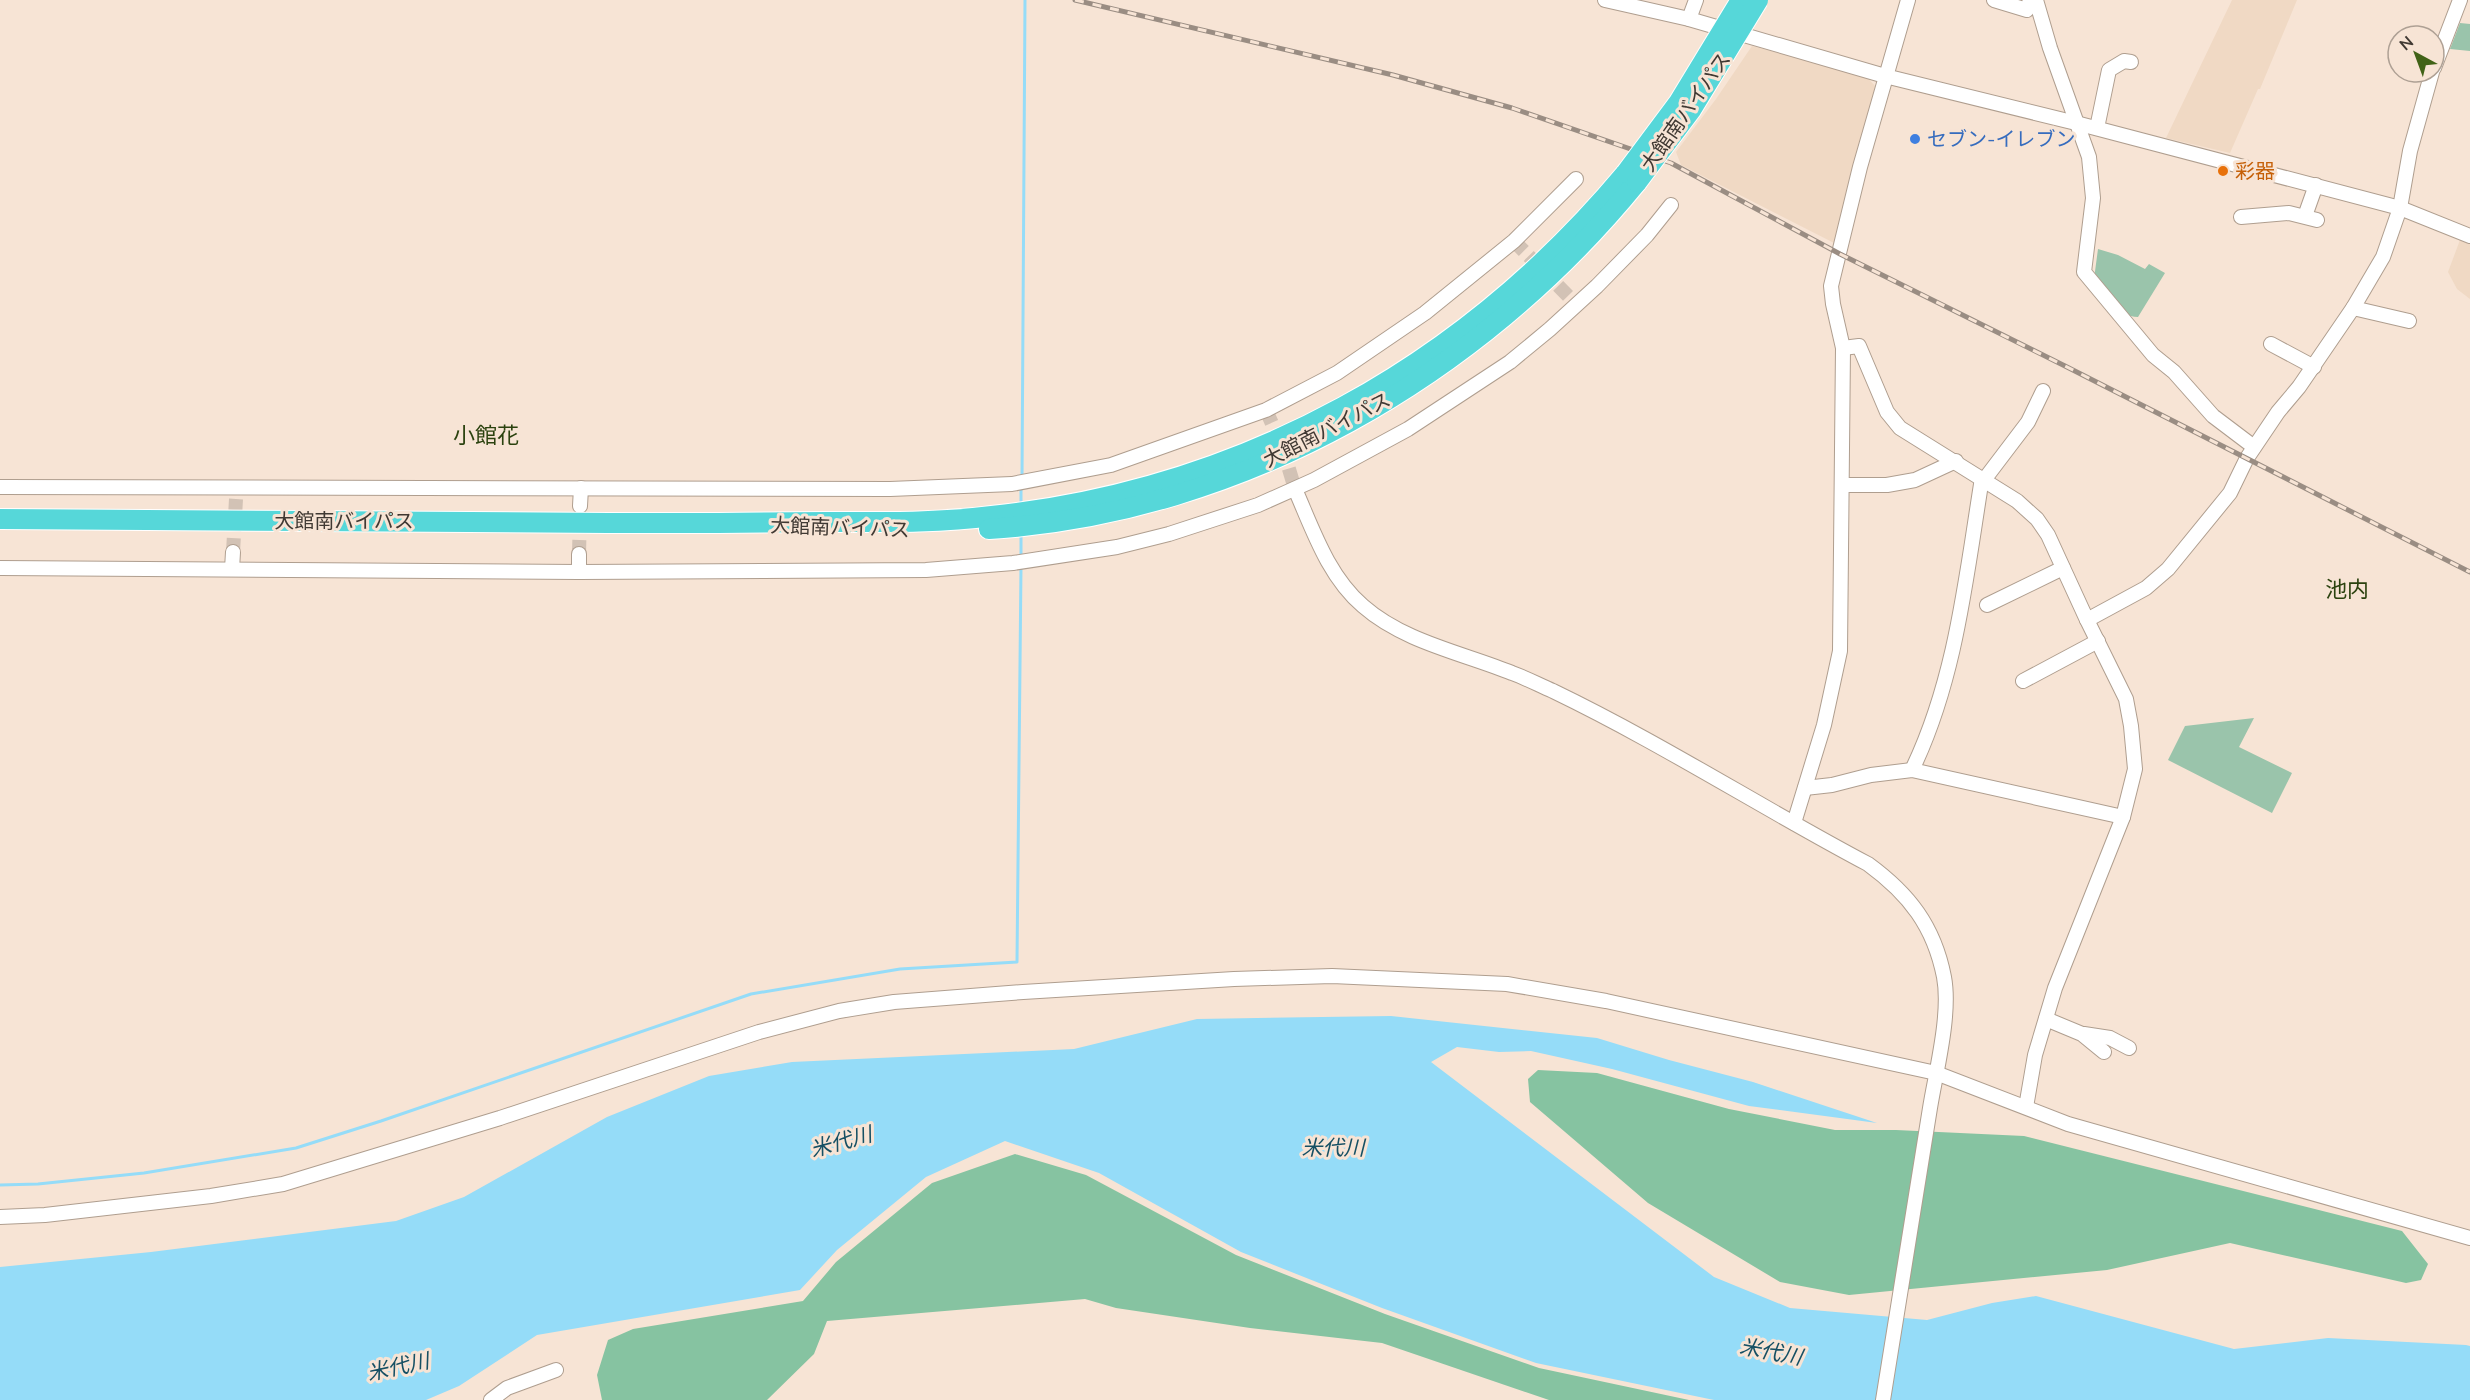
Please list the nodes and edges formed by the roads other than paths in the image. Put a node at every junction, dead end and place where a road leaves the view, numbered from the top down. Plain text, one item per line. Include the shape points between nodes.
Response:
1 (1605, 0) edge
2 (1696, 0) edge
3 (1734, 0) edge
4 (1741, 0) edge
5 (1758, 0) edge
6 (1764, 0) edge
7 (1908, 0) edge
8 (1994, 0) edge
9 (2030, 0) edge
10 (2036, 0) edge
11 (2460, 0) edge
12 (1689, 19) junction
13 (2446, 37) edge
14 (2131, 62) dead end
15 (1703, 64) junction
16 (1885, 76) junction
17 (2429, 84) edge
18 (1691, 110) junction
19 (2076, 123) junction
20 (2097, 128) junction
21 (1632, 177) junction
22 (1576, 179) dead end
23 (2316, 185) junction
24 (1671, 205) dead end
25 (2400, 208) junction
26 (2241, 217) dead end
27 (2470, 236) edge
28 (2353, 308) junction
29 (2409, 321) dead end
30 (2271, 344) dead end
31 (1843, 348) junction
32 (2314, 367) junction
33 (2043, 391) dead end
34 (2254, 447) junction
35 (1956, 461) junction
36 (1983, 479) junction
37 (1843, 485) junction
38 (0, 487) edge
39 (580, 488) junction
40 (1295, 489) junction
41 (580, 506) tunnel mouth
42 (0, 519) edge
43 (233, 552) tunnel mouth
44 (579, 554) tunnel mouth
45 (0, 568) edge
46 (2063, 568) junction
47 (232, 569) junction
48 (579, 572) junction
49 (1987, 605) dead end
50 (2087, 620) junction
51 (2097, 641) junction
52 (2023, 681) dead end
53 (1912, 770) junction
54 (1805, 788) junction
55 (2123, 817) junction
56 (1794, 823) junction
57 (2046, 1018) junction
58 (2082, 1034) junction
59 (2129, 1048) dead end
60 (2104, 1052) dead end
61 (1936, 1073) junction
62 (2026, 1107) junction
63 (0, 1217) edge
64 (2470, 1238) edge
65 (556, 1370) dead end
66 (491, 1400) edge
67 (1883, 1400) edge

1 - 12 street
2 - 12 street
3 - 15 highway, bridge
4 - 15 highway, 大館南バイパス, bridge
5 - 18 highway, 大館南バイパス, bridge
6 - 18 highway, bridge
7 - 16 street
8 - 9 street via 2027,10
10 - 19 street
11 - 13 street
12 - 16 street
14 - 20 street via 2124,61 2109,70
15 - 21 highway, 大館南バイパス, bridge
16 - 19 street
16 - 31 street via 1831,286
17 - 25 street via 2410,151
18 - 21 highway, 大館南バイパス, bridge
19 - 20 street
19 - 34 street via 2089,157 2093,198 2084,272 2152,355 2174,372 2213,416
20 - 23 street
21 - 42 highway, 大館南バイパス via 1509,294 1431,354 1347,406 1306,428 1213,466 1043,517 890,530 725,523
22 - 39 street via 1514,241 1425,313 1336,373 1266,410 1111,465 1020,482 890,489
23 - 25 street
23 - 26 street via 2311,218 2289,213
24 - 40 street via 1597,286 1510,362 1408,429
25 - 27 street
25 - 28 street via 2383,257
28 - 29 street
28 - 32 street
30 - 32 street
31 - 35 street via 1858,346 1887,412 1900,428
31 - 37 street
32 - 34 street
33 - 36 street via 2028,422
34 - 50 street via 2230,493 2168,569 2146,588
35 - 36 street
35 - 37 street via 1915,480
36 - 46 street via 2037,519
36 - 53 street via 1947,681 1929,736
37 - 54 street via 1840,651 1827,716
38 - 39 street via 236,493
39 - 41 street
40 - 48 street via 1169,534 1117,547 1014,562 926,570
40 - 56 street via 1327,561 1363,606 1427,642 1552,691 1669,751
43 - 47 street
44 - 48 street
45 - 47 street
46 - 49 street
46 - 50 street
47 - 48 street
50 - 51 street
51 - 52 street
51 - 55 street via 2126,699 2133,734 2135,769
53 - 54 street
53 - 55 street
54 - 56 street
55 - 57 street
56 - 61 street via 1868,864 1893,883 1915,907 1927,928 1945,980
57 - 58 street
57 - 62 street
58 - 59 street via 2110,1038
58 - 60 street
61 - 62 street
61 - 63 street via 1606,1001 1507,984 1332,976 894,1002 839,1011 759,1032 500,1118 283,1184 211,1196
61 - 67 street
62 - 64 street via 2067,1124
65 - 66 street via 507,1388

